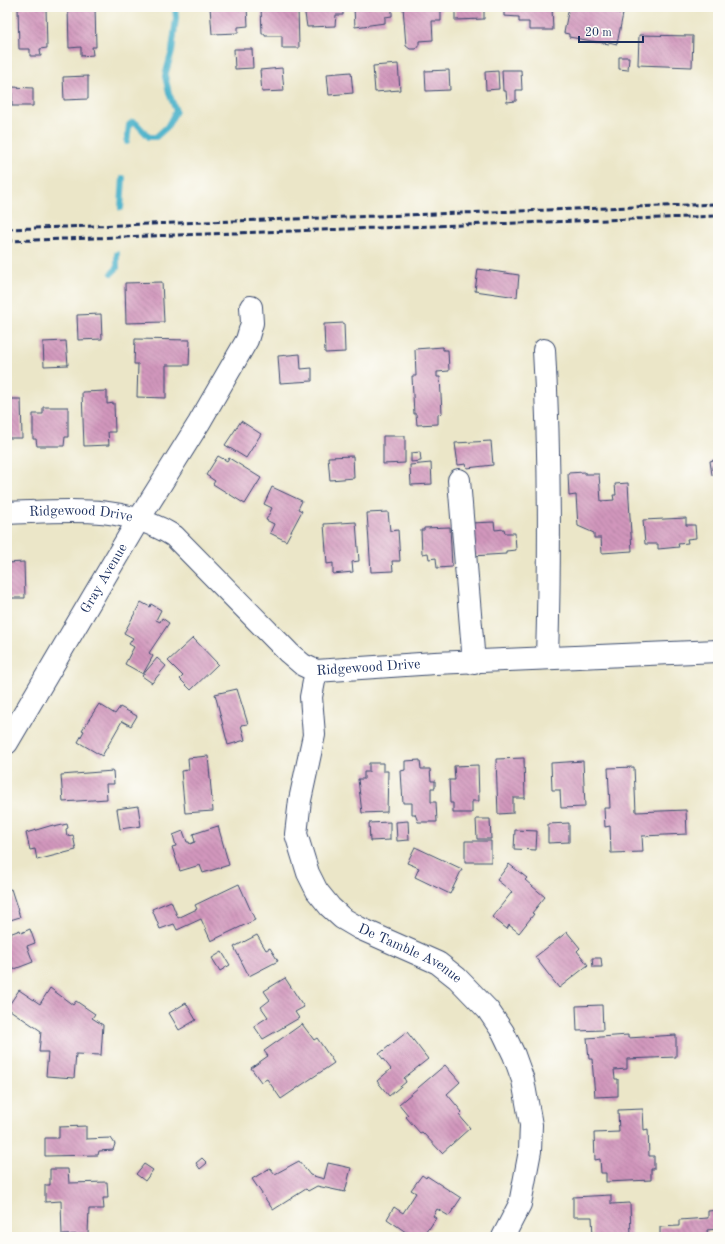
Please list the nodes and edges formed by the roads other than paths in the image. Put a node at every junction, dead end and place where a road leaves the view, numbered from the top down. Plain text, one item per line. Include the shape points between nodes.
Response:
1 (252, 307) dead end
2 (544, 350) dead end
3 (459, 480) dead end
4 (7, 513) edge
5 (139, 519) junction
6 (718, 651) edge
7 (547, 658) junction
8 (474, 663) junction
9 (316, 672) junction
10 (7, 743) edge
11 (503, 1237) edge

1 - 5 street, Gray Avenue via 252,323 247,340
2 - 7 street via 549,426
3 - 8 street
4 - 5 street, Ridgewood Drive via 97,510
5 - 9 street, Ridgewood Drive via 174,536 289,653
5 - 10 street, Gray Avenue
6 - 7 street, Ridgewood Drive
7 - 8 street, Ridgewood Drive
8 - 9 street, Ridgewood Drive
9 - 11 street, De Tamble Avenue via 311,697 314,735 300,800 296,834 308,873 317,891 342,918 358,928 438,964 457,978 488,1010 503,1032 523,1080 531,1125 530,1151 520,1204

